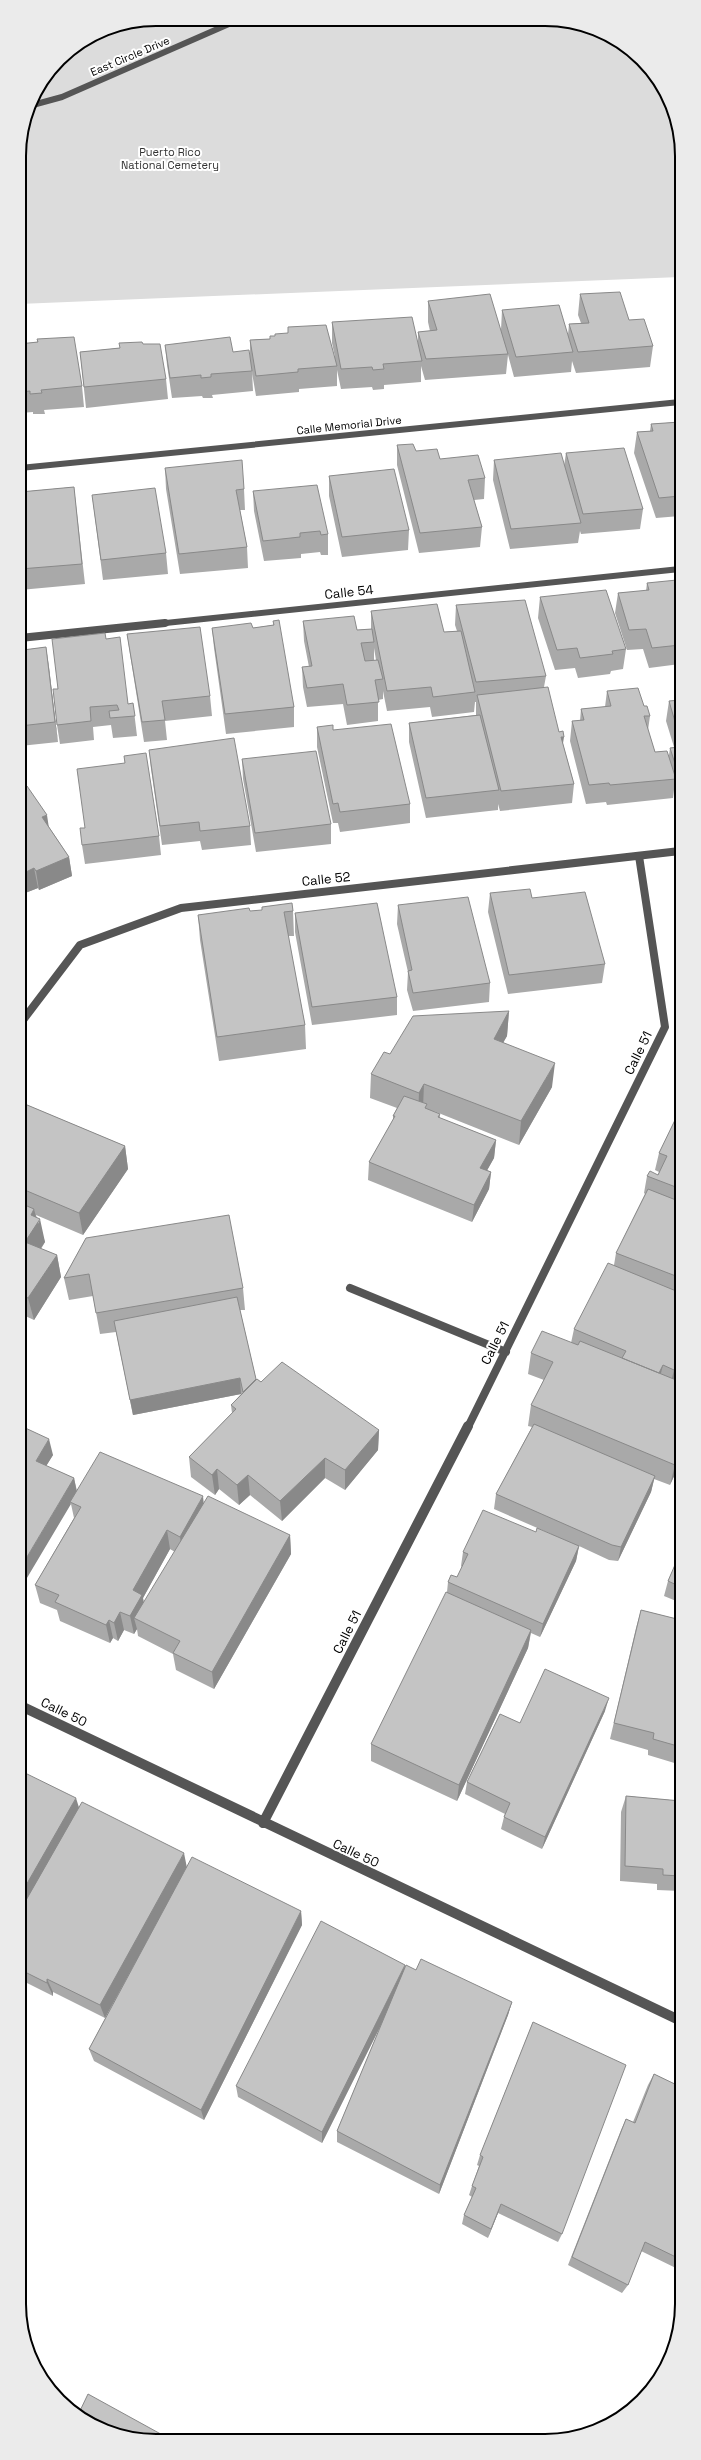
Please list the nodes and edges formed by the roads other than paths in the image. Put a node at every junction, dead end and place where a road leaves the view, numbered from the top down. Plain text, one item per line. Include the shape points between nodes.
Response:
1 (224, 26) edge
2 (37, 104) edge
3 (675, 402) edge
4 (26, 467) edge
5 (675, 571) edge
6 (26, 637) edge
7 (675, 852) edge
8 (639, 856) junction
9 (26, 1016) edge
10 (350, 1288) dead end
11 (506, 1352) junction
12 (26, 1708) edge
13 (263, 1823) junction
14 (675, 2018) edge

1 - 2 street, East Circle Drive via 62,97
3 - 4 street, Calle Memorial Drive
5 - 6 street, Calle 54
7 - 8 street, Calle 52
8 - 9 street, Calle 52 via 181,908 80,945
8 - 11 street, Calle 51 via 665,1027
10 - 11 street
11 - 13 street, Calle 51
12 - 13 street, Calle 50
13 - 14 street, Calle 50

